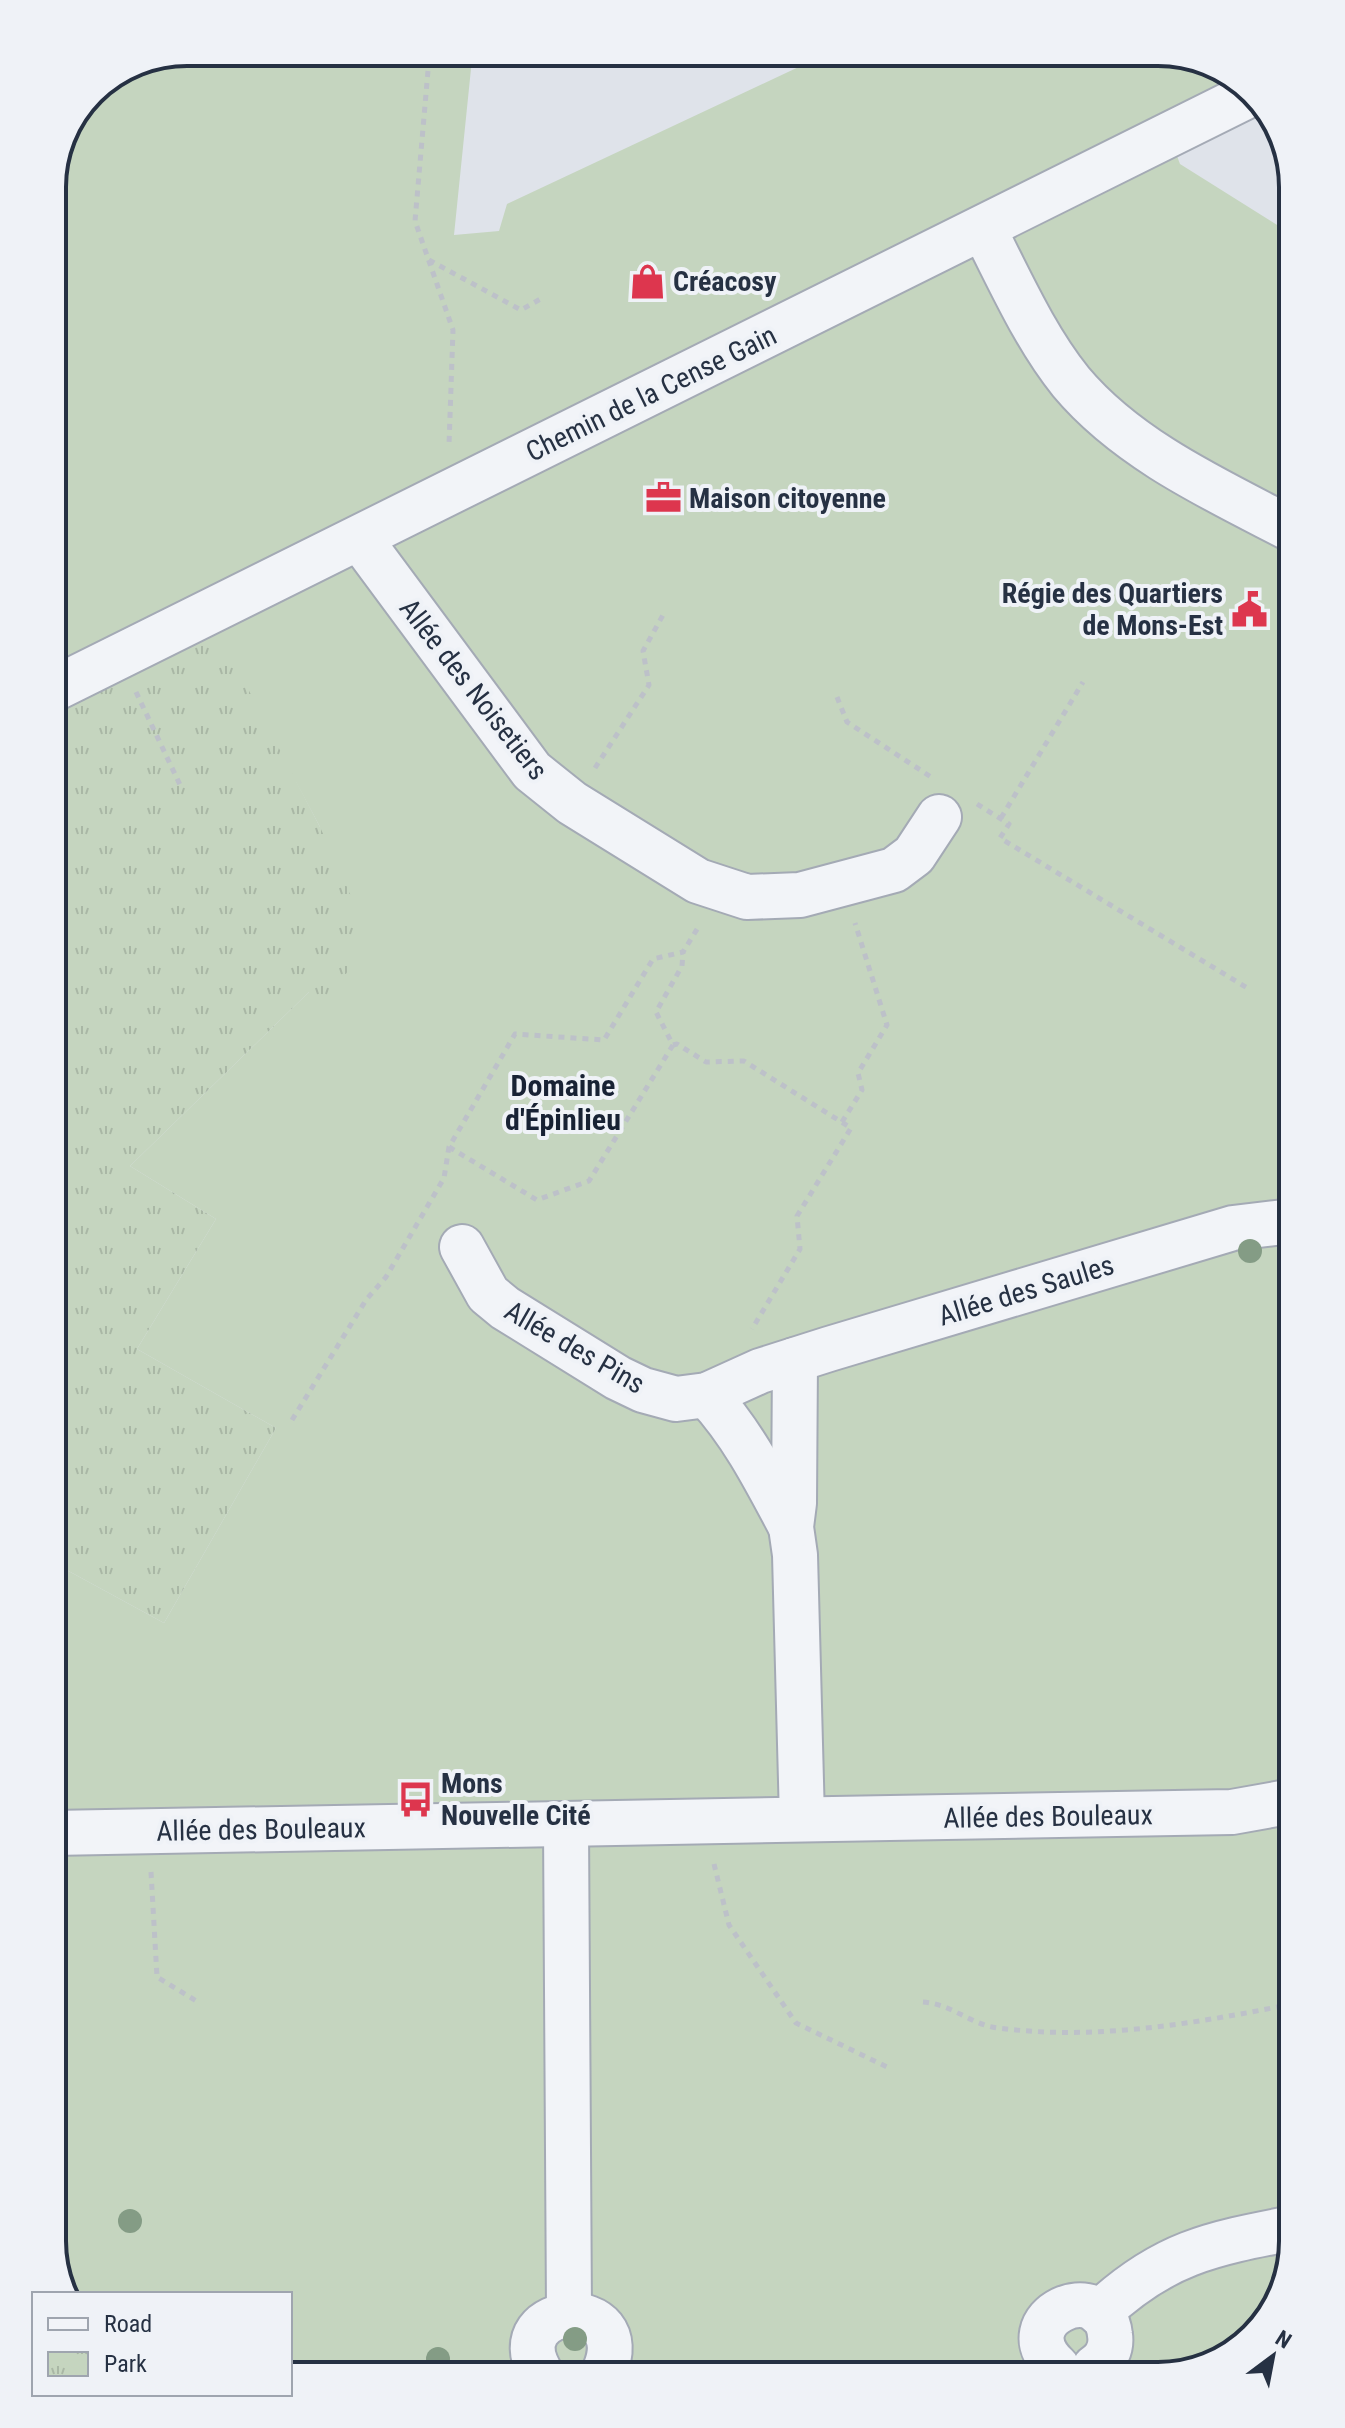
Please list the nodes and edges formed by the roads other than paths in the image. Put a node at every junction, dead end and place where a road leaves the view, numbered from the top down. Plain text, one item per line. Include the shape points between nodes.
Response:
1 (1241, 99) edge
2 (983, 228) junction
3 (1279, 522) edge
4 (360, 539) junction
5 (66, 684) edge
6 (950, 800) road end
7 (1279, 1223) edge
8 (462, 1247) dead end
9 (778, 1366) junction
10 (707, 1395) junction
11 (791, 1527) junction
12 (1279, 1804) edge
13 (802, 1819) junction
14 (566, 1826) junction
15 (66, 1833) edge
16 (1279, 2231) edge
17 (569, 2313) junction
18 (1099, 2313) junction
19 (536, 2362) edge
20 (608, 2362) edge
21 (1053, 2362) edge
22 (1100, 2362) edge

1 - 2 street, Chemin de la Cense Gain
2 - 3 street via 1073,384 1171,464
2 - 4 street, Chemin de la Cense Gain
4 - 5 street, Chemin de la Cense Gain
4 - 6 street, Allée des Noisetiers via 532,771 572,803 720,890 771,898 800,895 894,870 914,855
7 - 9 street, Allée des Saules via 1233,1228
8 - 10 street, Allée des Pins via 488,1294 555,1340 643,1390 676,1399
9 - 10 street, Allée des Pins
9 - 11 street via 795,1490
10 - 11 street via 758,1464
11 - 13 street
12 - 13 street, Allée des Bouleaux via 1232,1812
13 - 14 street, Allée des Bouleaux
14 - 15 street, Allée des Bouleaux
14 - 17 street
16 - 18 street via 1179,2256 1151,2271
17 - 19 street via 548,2321 536,2337
17 - 20 street via 589,2318 606,2335
18 - 21 street via 1079,2304 1049,2318 1042,2339
18 - 22 street via 1110,2332 1107,2355

